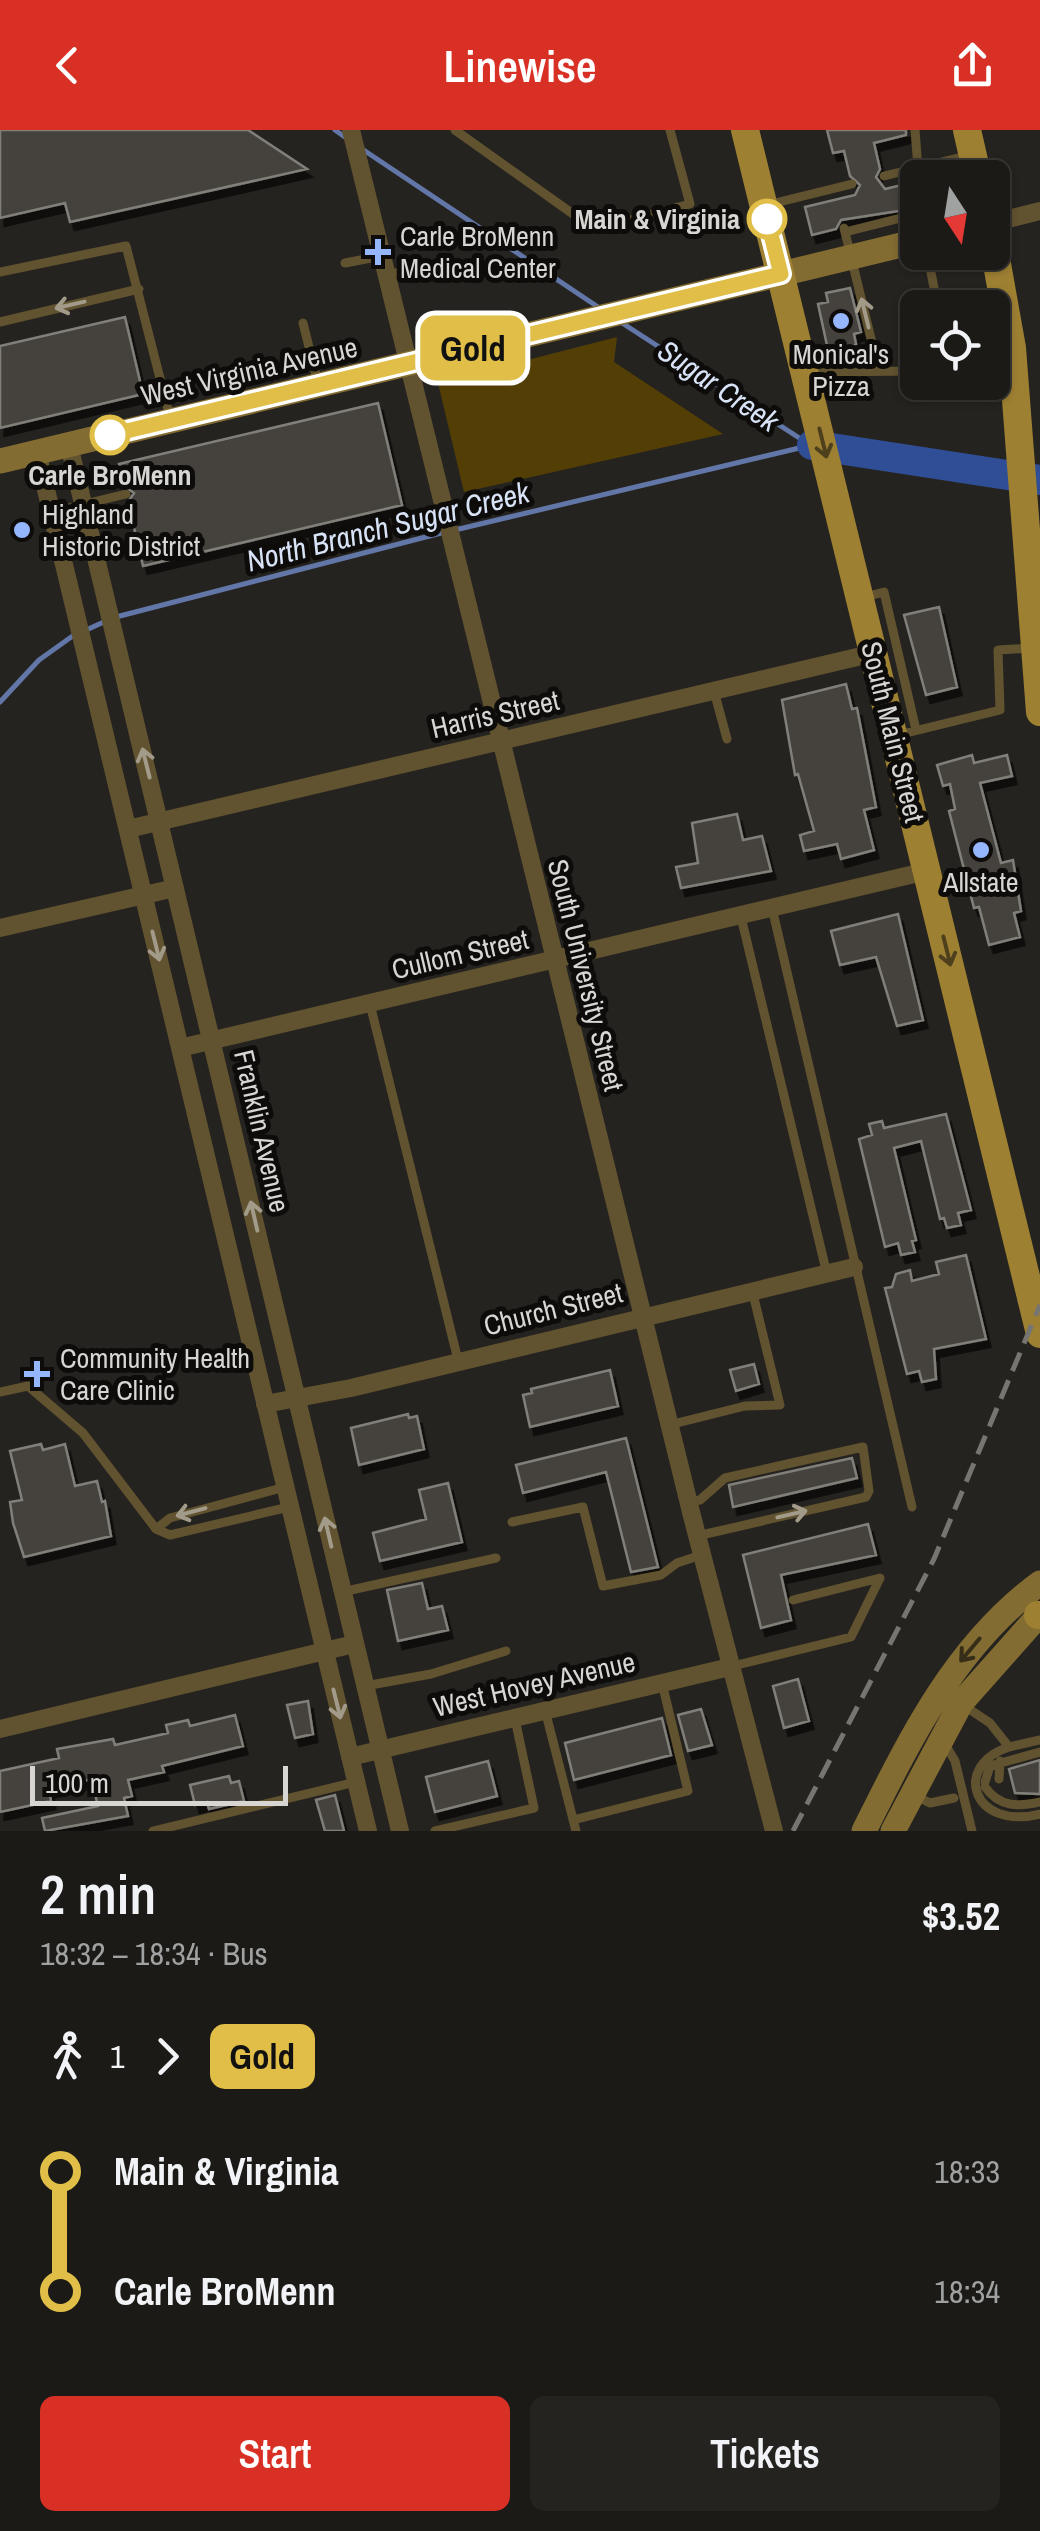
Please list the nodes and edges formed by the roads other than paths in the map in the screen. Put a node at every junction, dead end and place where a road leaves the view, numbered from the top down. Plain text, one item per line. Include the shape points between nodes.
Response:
1 (350, 130) edge
2 (455, 130) edge
3 (670, 130) edge
4 (745, 130) edge
5 (916, 130) edge
6 (918, 160) edge
7 (884, 176) dead end
8 (900, 177) edge
9 (852, 184) dead end
10 (764, 205) junction
11 (1040, 211) edge
12 (900, 217) edge
13 (1010, 218) edge
14 (900, 246) edge
15 (381, 256) junction
16 (851, 258) junction
17 (346, 262) dead end
18 (422, 266) dead end
19 (998, 270) edge
20 (0, 272) edge
21 (781, 274) junction
22 (386, 276) junction
23 (139, 289) junction
24 (0, 322) edge
25 (303, 322) dead end
26 (407, 364) junction
27 (874, 370) junction
28 (900, 370) edge
29 (807, 378) junction
30 (318, 385) junction
31 (171, 420) junction
32 (69, 445) junction
33 (37, 452) junction
34 (0, 461) edge
35 (126, 494) dead end
36 (83, 504) junction
37 (52, 512) junction
38 (861, 598) junction
39 (1036, 648) junction
40 (874, 652) junction
41 (714, 690) junction
42 (1040, 712) edge
43 (905, 733) junction
44 (727, 739) dead end
45 (500, 741) junction
46 (160, 822) junction
47 (128, 829) junction
48 (927, 871) junction
49 (175, 888) junction
50 (143, 894) junction
51 (772, 908) junction
52 (740, 915) junction
53 (0, 928) edge
54 (554, 960) junction
55 (370, 1003) junction
56 (212, 1040) junction
57 (180, 1048) junction
58 (854, 1268) junction
59 (826, 1274) junction
60 (752, 1290) junction
61 (643, 1316) junction
62 (1040, 1334) edge
63 (458, 1360) junction
64 (0, 1392) edge
65 (297, 1400) junction
66 (265, 1404) junction
67 (669, 1425) junction
68 (285, 1487) junction
69 (688, 1502) junction
70 (290, 1506) junction
71 (912, 1508) dead end
72 (512, 1522) dead end
73 (156, 1530) junction
74 (699, 1546) junction
75 (496, 1558) dead end
76 (1040, 1583) edge
77 (342, 1592) junction
78 (792, 1600) dead end
79 (1039, 1615) edge
80 (354, 1644) junction
81 (506, 1651) dead end
82 (324, 1652) junction
83 (730, 1667) junction
84 (662, 1683) junction
85 (365, 1686) junction
86 (960, 1703) junction
87 (545, 1710) junction
88 (514, 1717) junction
89 (0, 1729) edge
90 (940, 1739) junction
91 (1040, 1740) edge
92 (1009, 1747) junction
93 (380, 1748) junction
94 (1040, 1752) edge
95 (350, 1757) junction
96 (1000, 1761) junction
97 (356, 1782) junction
98 (911, 1794) junction
99 (954, 1798) dead end
100 (1002, 1801) junction
101 (1040, 1802) edge
102 (1040, 1814) edge
103 (574, 1826) edge
104 (154, 1831) edge
105 (368, 1831) edge
106 (400, 1831) edge
107 (436, 1831) edge
108 (774, 1831) edge
109 (864, 1831) edge
110 (892, 1831) edge
111 (972, 1831) edge

1 - 15 street, South University Street
2 - 3 lane via 594,229 690,204
4 - 10 main road, South Main Street
5 - 6 lane
7 - 8 lane
9 - 10 lane via 836,194
10 - 21 main road, South Main Street
11 - 13 street
12 - 16 lane via 844,230
14 - 16 street, West Virginia Avenue
15 - 17 lane
15 - 22 street, South University Street
16 - 21 street, West Virginia Avenue
27 -> 16 lane
18 - 22 lane
19 - 39 main road via 1012,348
20 - 23 lane via 115,246 130,251
21 - 26 street, West Virginia Avenue
21 - 29 main road, South Main Street
22 - 26 street, South University Street
23 -> 24 lane
23 - 31 lane
25 - 30 lane
26 - 30 street, West Virginia Avenue
26 - 45 street, South University Street
27 - 28 lane
27 - 29 lane
29 -> 38 main road, South Main Street
30 - 31 street, West Virginia Avenue
31 - 32 street, West Virginia Avenue
32 - 33 street, West Virginia Avenue
32 - 36 street, Franklin Avenue
33 - 34 street, West Virginia Avenue
33 - 37 street
35 - 36 lane
36 - 37 lane
46 -> 36 street, Franklin Avenue
37 - 47 street
38 - 40 main road, South Main Street
38 - 43 lane via 884,592
39 - 42 main road
39 - 43 lane via 998,650 1000,710
40 - 41 street, Harris Street
40 - 43 main road, South Main Street
41 - 44 lane
41 - 45 street, Harris Street
43 - 48 main road, South Main Street
45 - 46 street, Harris Street
45 - 54 street, South University Street
46 - 47 street, Harris Street
46 - 49 street, Franklin Avenue
47 - 50 street
48 - 51 street, Cullom Street
48 -> 62 main road, South Main Street
49 - 50 street
49 - 56 street, Franklin Avenue
50 - 53 street
50 -> 57 street
51 - 52 street, Cullom Street
51 - 58 lane
52 - 54 street, Cullom Street
52 - 59 lane
54 - 55 street, Cullom Street
54 - 61 street, South University Street
55 - 56 street, Cullom Street
55 - 63 lane
56 - 57 street, Cullom Street
65 -> 56 street, Franklin Avenue
57 - 66 street
58 - 59 street, Church Street
58 - 71 lane
59 - 60 street, Church Street
60 - 61 street, Church Street
60 - 67 lane via 780,1405 745,1406
61 - 63 street, Church Street
61 - 67 street, South University Street
63 - 65 street, Church Street
64 - 73 lane via 28,1386 83,1433
65 - 66 street, Church Street
77 -> 65 street, Franklin Avenue
66 - 68 street
67 - 69 street, South University Street
68 - 70 street
68 -> 73 lane via 170,1518
69 - 74 street, South University Street
74 -> 69 lane via 866,1497 863,1448 726,1478
70 - 73 lane via 170,1535
70 - 82 street
72 - 74 lane via 583,1507 603,1586 661,1574
74 - 83 street, South University Street
75 - 77 lane
76 -> 109 street via 950,1675
77 - 80 street, Franklin Avenue
78 - 83 lane via 880,1578 850,1638
79 - 86 street
80 - 82 street
80 - 85 street, Franklin Avenue
81 - 85 lane
82 - 89 street
82 -> 95 street
83 - 84 street, West Hovey Avenue
83 - 108 street, South University Street
84 - 87 street, West Hovey Avenue
84 - 103 lane via 688,1791
85 - 93 street, Franklin Avenue
86 - 90 street
86 - 92 lane via 990,1723
87 - 88 street, West Hovey Avenue
87 - 103 lane
88 - 93 street, West Hovey Avenue
88 - 107 lane via 534,1808
90 - 98 street
90 - 111 lane via 956,1761
91 - 92 lane
92 - 102 lane via 980,1765 976,1786 982,1802 1016,1821
93 - 95 street, West Hovey Avenue
93 - 106 street, Franklin Avenue
94 - 96 lane
95 - 97 street
96 - 100 lane
96 - 100 lane via 990,1766 985,1785
97 - 104 lane
97 - 105 street
98 - 99 lane via 930,1804
98 - 110 street
100 - 101 lane

